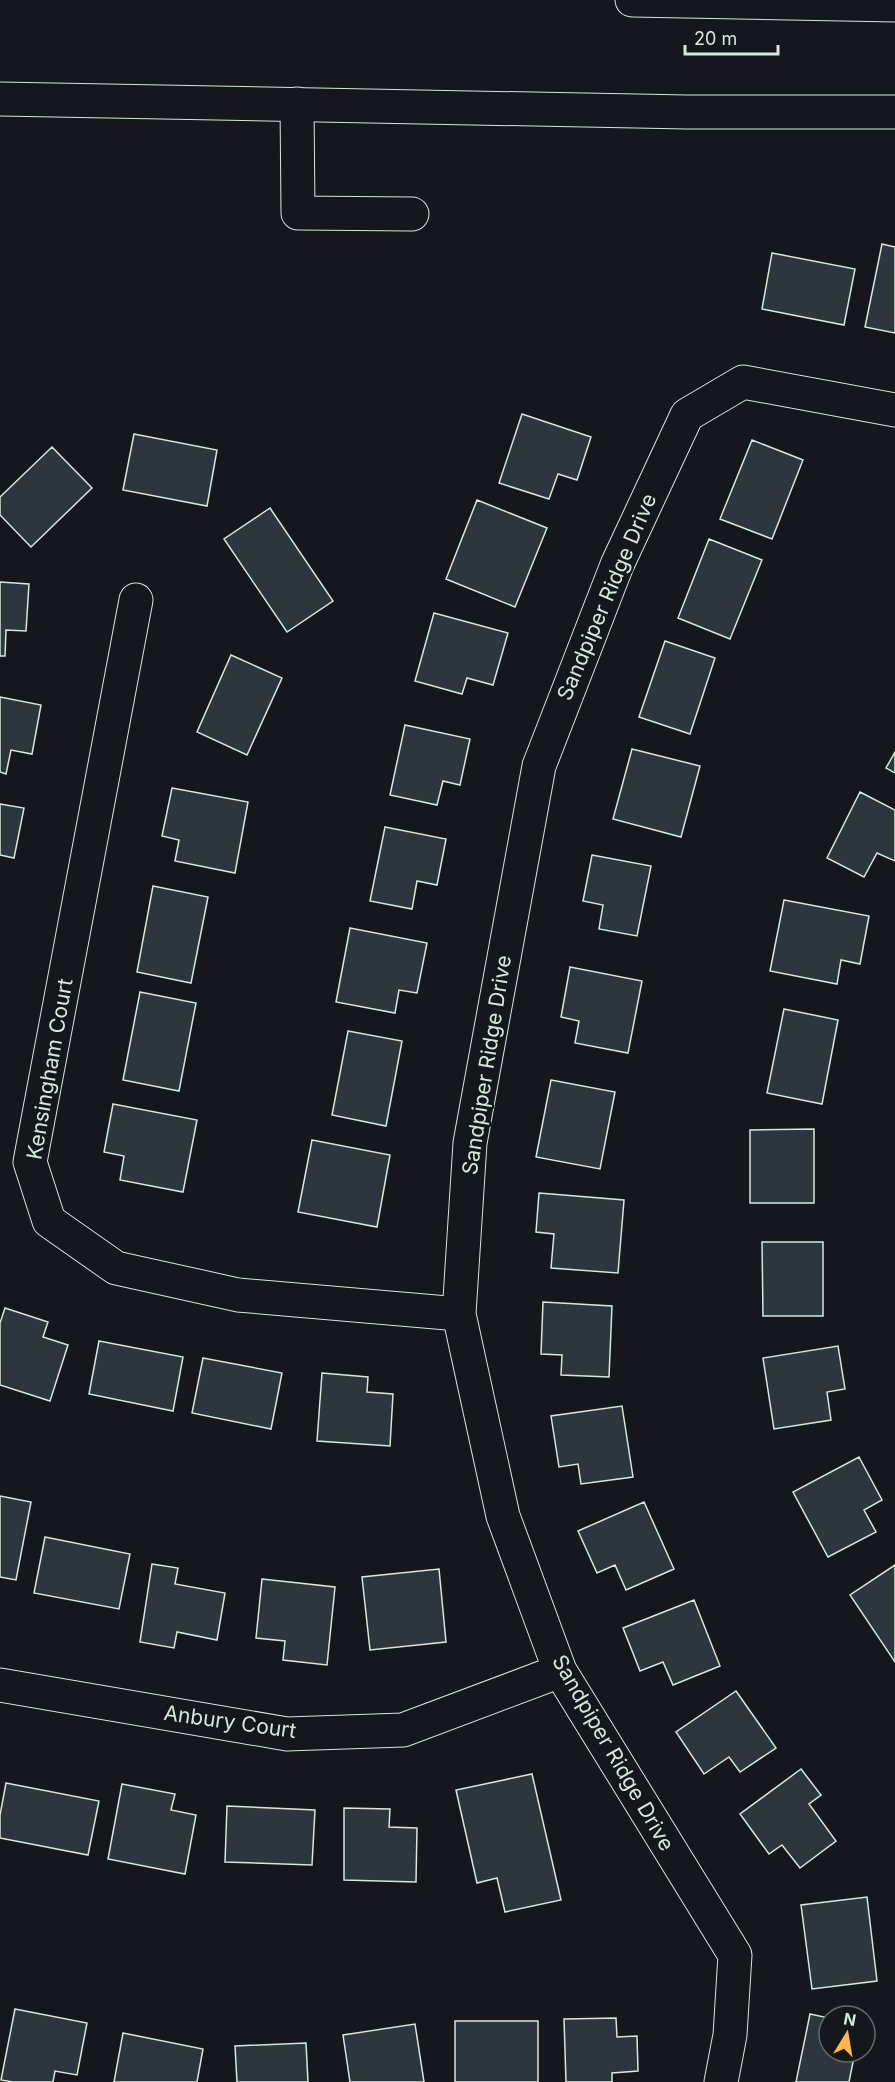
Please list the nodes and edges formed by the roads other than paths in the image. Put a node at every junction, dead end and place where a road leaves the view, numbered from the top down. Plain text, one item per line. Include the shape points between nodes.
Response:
1 (632, 0) edge
2 (895, 5) edge
3 (0, 99) edge
4 (297, 104) junction
5 (895, 112) edge
6 (412, 214) dead end
7 (895, 410) edge
8 (136, 600) dead end
9 (459, 1314) junction
10 (560, 1671) junction
11 (0, 1684) edge
12 (721, 2082) edge

1 - 2 main road
3 - 4 main road
4 - 5 main road
4 - 6 main road via 298,213
7 - 9 main road, Sandpiper Ridge Drive via 743,382 687,415 617,565 539,766 470,1143
8 - 9 main road, Kensingham Court via 30,1162 49,1221 116,1268 238,1295
9 - 10 main road, Sandpiper Ridge Drive via 503,1516
10 - 11 main road, Anbury Court via 403,1730 287,1734
10 - 12 main road, Sandpiper Ridge Drive via 735,1955 730,2035

